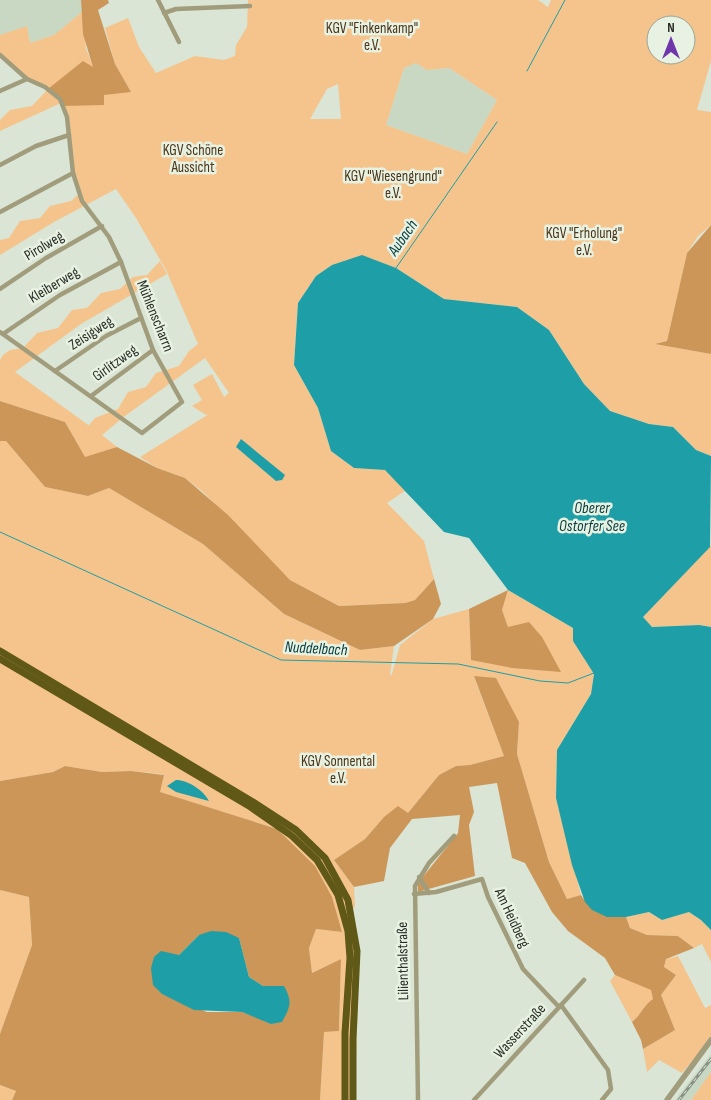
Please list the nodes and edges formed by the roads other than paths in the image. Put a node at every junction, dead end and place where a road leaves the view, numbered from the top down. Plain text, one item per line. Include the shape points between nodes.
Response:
1 (158, 0) edge
2 (250, 6) dead end
3 (164, 13) junction
4 (179, 42) dead end
5 (0, 56) edge
6 (27, 78) junction
7 (0, 91) edge
8 (69, 135) junction
9 (0, 165) edge
10 (73, 173) junction
11 (0, 212) edge
12 (102, 226) junction
13 (121, 262) junction
14 (0, 288) edge
15 (141, 318) junction
16 (2, 333) edge
17 (154, 350) junction
18 (55, 371) junction
19 (91, 396) junction
20 (0, 651) edge
21 (0, 659) edge
22 (454, 836) dead end
23 (419, 877) junction
24 (429, 893) junction
25 (414, 894) junction
26 (584, 980) dead end
27 (560, 1006) junction
28 (711, 1040) edge
29 (345, 1100) edge
30 (353, 1100) edge
31 (418, 1100) edge
32 (474, 1100) edge
33 (602, 1100) edge
34 (667, 1100) edge

1 - 3 street
2 - 3 street via 176,9
3 - 4 street
5 - 6 street, Mühlenscharrn
6 - 7 street
6 - 8 street, Mühlenscharrn via 60,99
8 - 9 street via 36,146
8 - 10 street, Mühlenscharrn
10 - 11 street
10 - 12 street, Mühlenscharrn via 82,201
12 - 13 street, Mühlenscharrn
12 - 14 street, Pirolweg
13 - 15 street, Mühlenscharrn
13 - 16 street, Kleiberweg via 60,295
15 - 17 street, Mühlenscharrn
15 - 18 street, Zeisigweg via 106,336
16 - 18 street, Mühlenscharrn
17 - 19 street, Girlitzweg
17 - 19 street, Mühlenscharrn via 182,402 142,433
18 - 19 street, Mühlenscharrn
20 - 30 highway via 253,802 296,830 325,858 348,900 357,950
21 - 29 highway via 249,806 292,836 317,860 338,895 348,931
22 - 23 street, Lilienthalstraße
23 - 24 street
23 - 25 street, Lilienthalstraße
24 - 25 street, Am Heidberg
24 - 27 street, Am Heidberg via 482,879 522,969
25 - 31 street, Lilienthalstraße
26 - 27 street, Wasserstraße
27 - 32 street, Wasserstraße
27 - 33 street, Am Heidberg via 608,1070 611,1090
28 - 34 street

